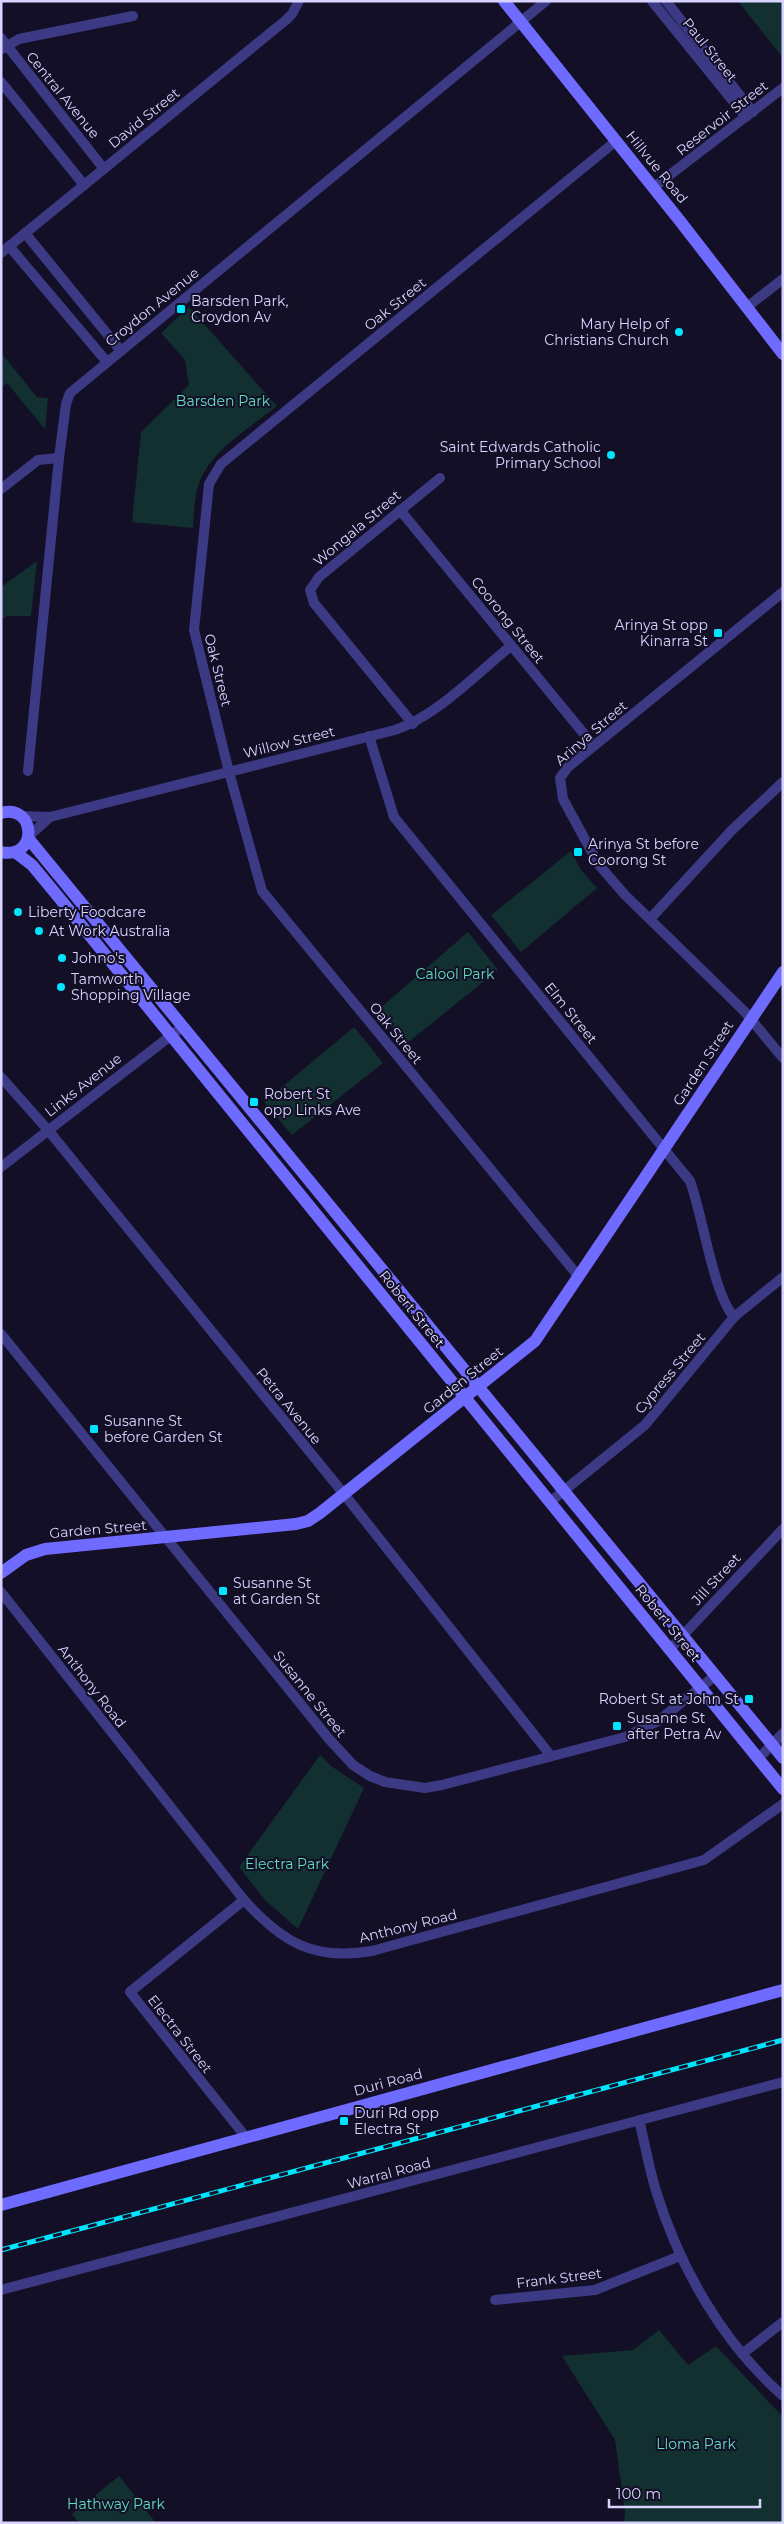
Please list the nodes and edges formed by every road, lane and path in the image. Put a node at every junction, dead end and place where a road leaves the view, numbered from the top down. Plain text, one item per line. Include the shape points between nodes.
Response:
1 (299, 1) edge
2 (504, 1) edge
3 (546, 1) edge
4 (652, 1) edge
5 (666, 1) edge
6 (133, 16) dead end
7 (520, 22) junction
8 (3, 45) edge
9 (1, 82) edge
10 (783, 88) edge
11 (749, 114) junction
12 (616, 141) junction
13 (104, 169) junction
14 (84, 185) junction
15 (654, 187) junction
16 (25, 233) junction
17 (10, 246) junction
18 (1, 253) edge
19 (783, 279) edge
20 (747, 307) junction
21 (121, 351) junction
22 (783, 354) edge
23 (107, 362) junction
24 (59, 458) junction
25 (440, 478) dead end
26 (1, 489) edge
27 (400, 510) junction
28 (783, 592) edge
29 (511, 646) junction
30 (413, 724) junction
31 (369, 736) junction
32 (594, 746) junction
33 (28, 771) dead end
34 (229, 772) junction
35 (783, 782) edge
36 (1, 813) edge
37 (21, 816) junction
38 (50, 818) junction
39 (29, 837) junction
40 (1, 852) edge
41 (15, 852) junction
42 (650, 919) junction
43 (783, 972) edge
44 (750, 1018) junction
45 (182, 1027) junction
46 (169, 1035) junction
47 (783, 1058) edge
48 (1, 1077) edge
49 (48, 1130) junction
50 (664, 1150) junction
51 (1, 1167) edge
52 (783, 1276) edge
53 (579, 1277) junction
54 (734, 1317) junction
55 (1, 1334) edge
56 (479, 1387) junction
57 (466, 1398) junction
58 (564, 1490) junction
59 (344, 1494) junction
60 (550, 1502) junction
61 (783, 1529) edge
62 (168, 1538) junction
63 (1, 1574) edge
64 (1, 1592) edge
65 (682, 1636) junction
66 (670, 1649) junction
67 (714, 1676) junction
68 (701, 1687) junction
69 (783, 1733) edge
70 (772, 1745) junction
71 (551, 1756) junction
72 (759, 1758) junction
73 (783, 1758) edge
74 (783, 1789) edge
75 (783, 1804) edge
76 (244, 1900) junction
77 (783, 1990) edge
78 (783, 2082) edge
79 (640, 2120) junction
80 (245, 2136) junction
81 (1, 2205) edge
82 (680, 2256) junction
83 (1, 2290) edge
84 (495, 2300) dead end
85 (783, 2322) edge
86 (742, 2354) junction
87 (783, 2396) edge

1 - 13 street, David Street via 286,20
2 - 7 street, Hillvue Road
3 - 7 street, Croydon Avenue
4 - 11 street, Paul Street
5 - 11 street, Paul Street
6 - 8 street
7 - 12 street, Hillvue Road
7 - 21 street, Croydon Avenue
8 - 13 street, Central Avenue
9 - 14 street
10 - 11 street, Reservoir Street
11 - 15 street, Reservoir Street
12 - 15 street, Hillvue Road
12 - 34 street, Oak Street via 231,455 214,474 208,496 194,630
13 - 14 street, David Street
14 - 16 street, David Street
15 - 20 street, Hillvue Road
16 - 17 street, David Street
16 - 21 street
17 - 18 street, David Street
17 - 23 street
19 - 20 street
20 - 22 street, Hillvue Road
21 - 23 street, Croydon Avenue
23 - 24 street, Croydon Avenue via 70,393
24 - 26 street via 38,460
24 - 33 street, Croydon Avenue
25 - 27 street, Wongala Street
27 - 29 street, Coorong Street
27 - 30 street, Wongala Street via 319,577 310,590 314,603
28 - 32 street, Arinya Street
29 - 30 street, Willow Street
29 - 32 street, Coorong Street
30 - 31 street, Willow Street
31 - 34 street, Willow Street
31 - 50 street, Elm Street via 394,817
32 - 42 street, Arinya Street via 563,772 560,784 563,799 599,865
34 - 38 street, Willow Street
34 - 53 street, Oak Street via 262,891
35 - 42 street via 732,830
36 - 37 street
37 - 38 street, Willow Street
37 - 39 street, Robert Street via 28,825
38 - 39 street, Willow Street
39 - 41 street via 26,844
39 - 45 street, Robert Street
40 - 41 street
41 - 46 street, Robert Street via 38,872
42 - 44 street, Arinya Street
43 - 44 street, Garden Street
44 - 47 street, Arinya Street
44 - 50 street, Garden Street
45 - 46 street, Links Avenue
45 - 56 street, Robert Street
46 - 49 street, Links Avenue
46 - 57 street, Robert Street
48 - 49 street, Petra Avenue
49 - 51 street, Links Avenue
49 - 59 street, Petra Avenue
50 - 53 street, Garden Street
50 - 54 street, Elm Street via 690,1181 726,1308
52 - 54 street, Cypress Street
53 - 56 street, Garden Street via 535,1341
54 - 58 street, Cypress Street via 645,1425
55 - 62 street, Susanne Street
56 - 57 street, Garden Street
56 - 58 street, Robert Street
57 - 59 street, Garden Street
57 - 60 street, Robert Street
58 - 60 street, Cypress Street
58 - 65 street, Robert Street
59 - 62 street, Garden Street via 302,1523
59 - 71 street, Petra Avenue
60 - 66 street, Robert Street
61 - 65 street, Jill Street
62 - 63 street, Garden Street via 45,1549 26,1555
62 - 71 street, Susanne Street via 342,1754 370,1776 385,1782 425,1788
64 - 76 street, Anthony Road
65 - 66 street, Jill Street
65 - 67 street, Robert Street
66 - 68 street, Robert Street
67 - 68 street, Susanne Street
67 - 70 street, Robert Street
68 - 71 street, Susanne Street via 658,1721 625,1737
68 - 72 street, Robert Street
69 - 70 street
70 - 72 street
70 - 73 street, Robert Street
72 - 74 street, Robert Street
75 - 76 street, Anthony Road via 704,1860 372,1951 322,1954 306,1948 271,1928
76 - 80 street, Electra Street via 130,1992
77 - 80 street, Duri Road
78 - 79 street, Warral Road
79 - 82 street via 656,2191
79 - 83 street, Warral Road
80 - 81 street, Duri Road
82 - 84 street, Frank Street via 595,2290
82 - 86 street via 707,2306
85 - 86 street
86 - 87 street

